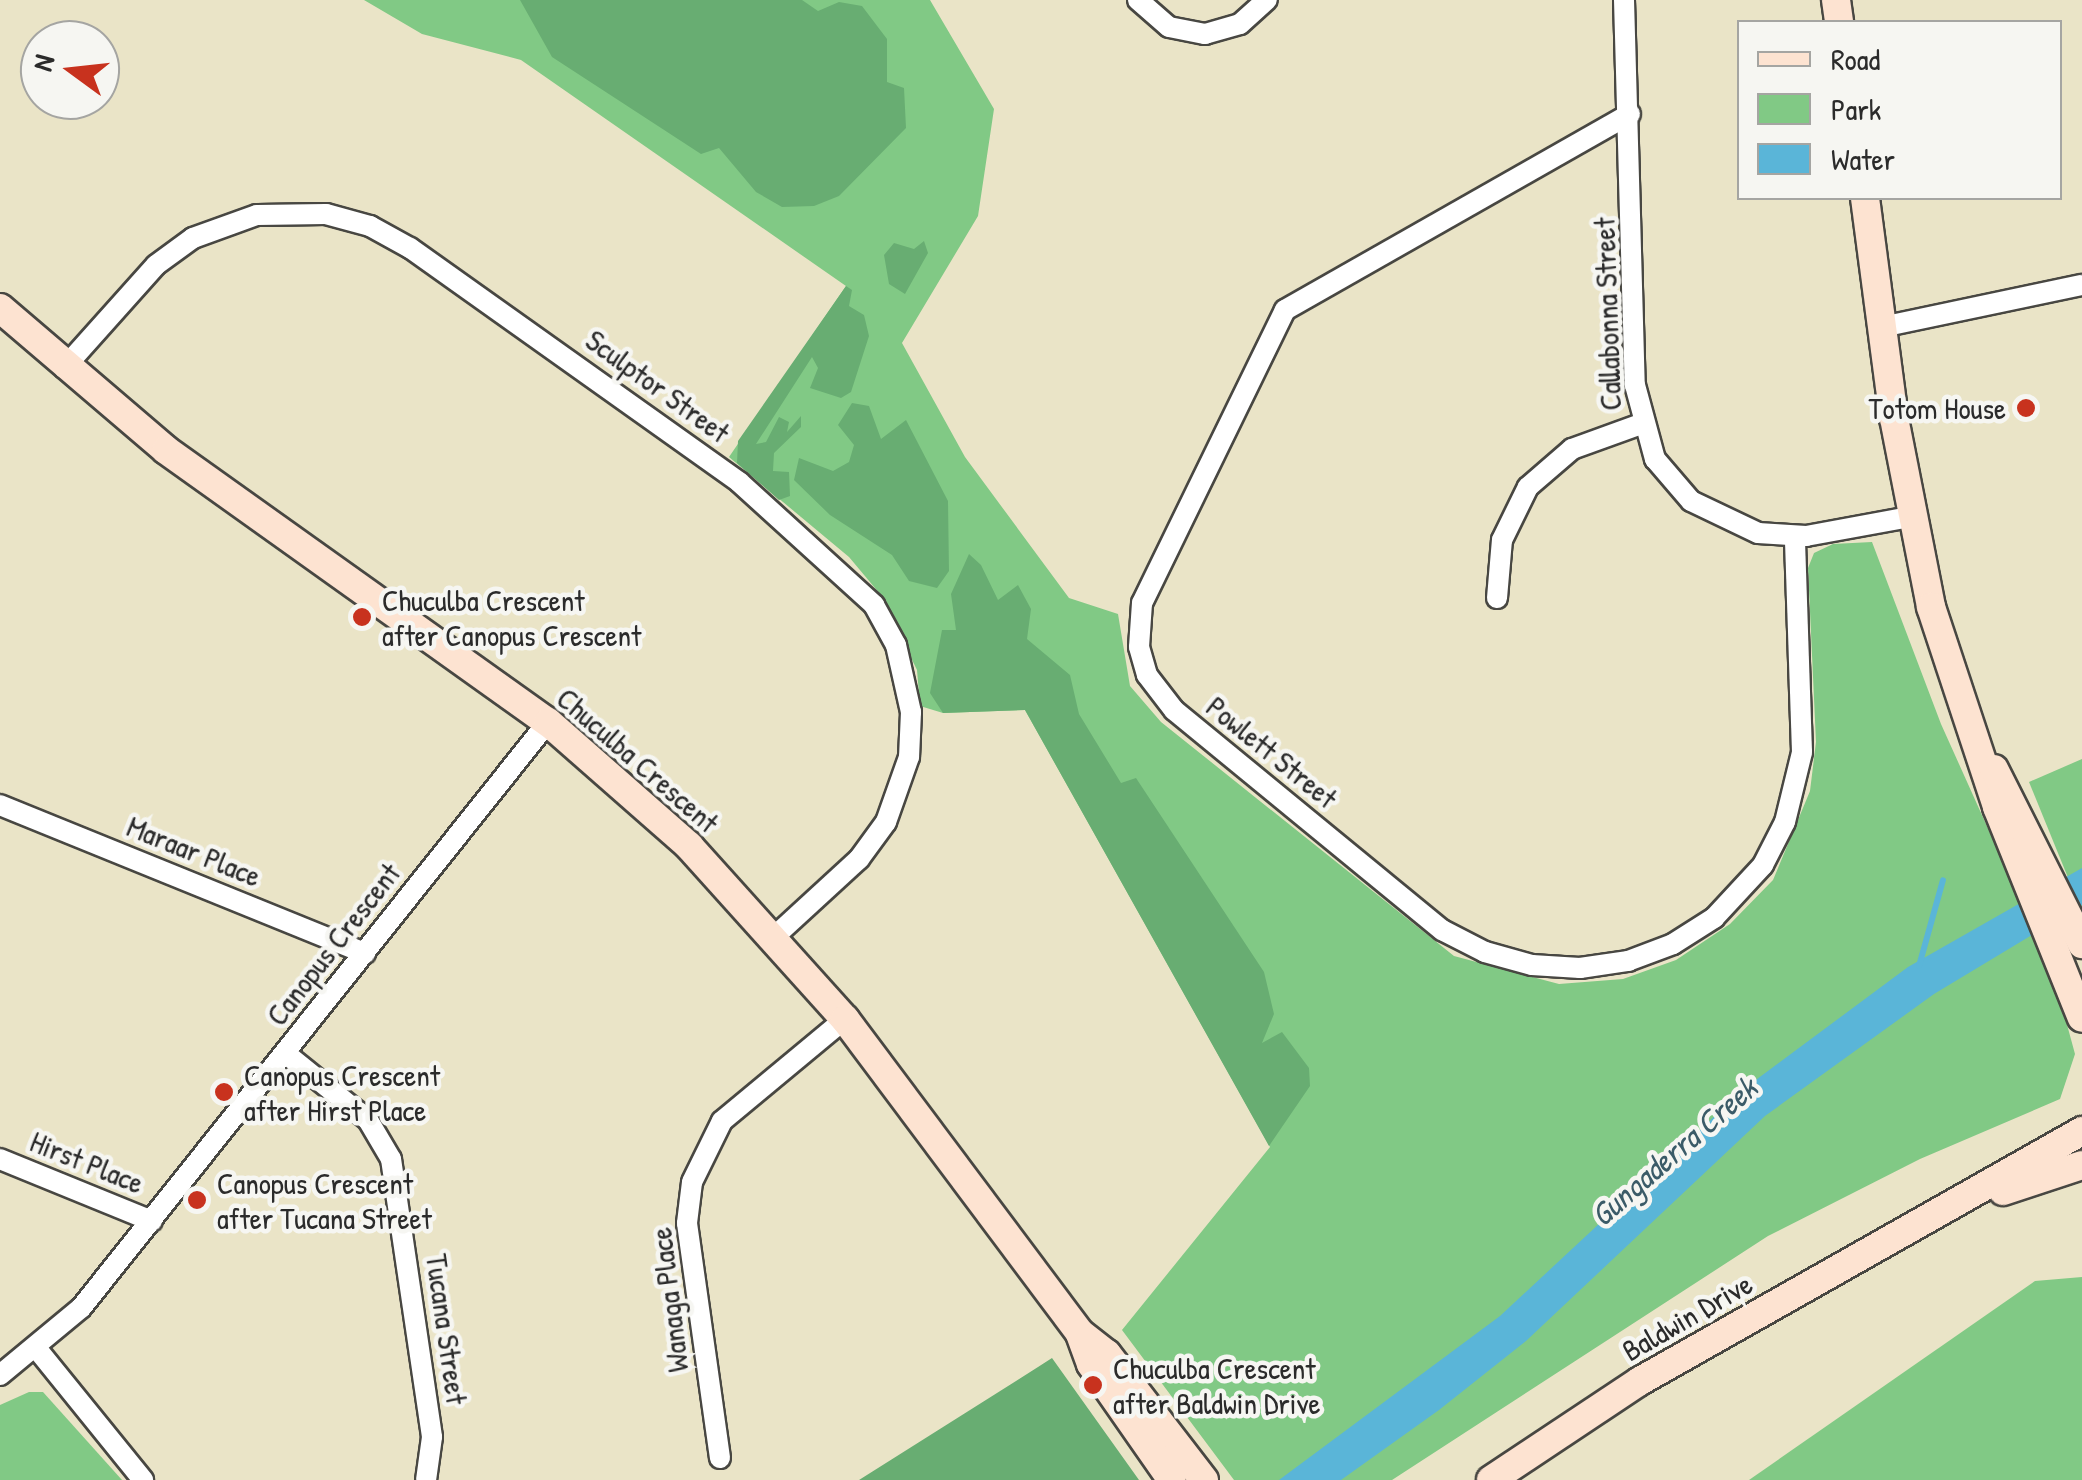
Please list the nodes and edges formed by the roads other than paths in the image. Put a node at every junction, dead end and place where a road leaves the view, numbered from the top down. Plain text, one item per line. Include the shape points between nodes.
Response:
1 (1138, 0) edge
2 (1267, 0) edge
3 (1624, 0) edge
4 (1630, 114) junction
5 (1865, 200) edge
6 (2082, 284) edge
7 (0, 308) edge
8 (1882, 327) junction
9 (64, 368) junction
10 (1641, 424) junction
11 (1910, 517) junction
12 (1795, 537) junction
13 (1496, 598) dead end
14 (548, 722) junction
15 (0, 804) edge
16 (2027, 850) junction
17 (775, 936) junction
18 (2082, 944) edge
19 (364, 953) junction
20 (2082, 1018) edge
21 (845, 1019) junction
22 (285, 1053) junction
23 (2082, 1130) edge
24 (0, 1159) edge
25 (2082, 1165) edge
26 (1921, 1218) junction
27 (152, 1221) junction
28 (1080, 1333) junction
29 (38, 1349) junction
30 (0, 1375) edge
31 (720, 1458) dead end
32 (143, 1480) edge
33 (426, 1480) edge
34 (1172, 1480) edge
35 (1204, 1480) edge
36 (1491, 1480) edge

1 - 2 street via 1169,27 1204,34 1240,24
3 - 4 street, Callabonna Street
4 - 10 street, Callabonna Street
4 - 12 street, Powlett Street via 1285,310 1142,603 1139,647 1147,676 1174,710 1453,936 1532,964 1580,968 1628,960 1714,918 1748,884 1786,822 1802,752
5 - 8 street
6 - 8 street
7 - 9 street, Chuculba Crescent
8 - 11 street
9 - 14 street, Chuculba Crescent via 166,450
9 - 17 street, Sculptor Street via 140,282 193,238 257,215 326,214 370,226 410,248 739,482 874,605 900,656 911,712 904,780 886,822 851,867
10 - 12 street, Callabonna Street via 1655,459 1691,501 1740,528
10 - 13 street via 1572,448 1528,487 1502,540
11 - 12 street, Callabonna Street
11 - 16 street via 1940,637
14 - 17 street, Chuculba Crescent via 654,814
14 - 19 street, Canopus Crescent
15 - 19 street, Maraar Place
16 - 18 street
16 - 20 street
17 - 21 street, Chuculba Crescent
19 - 22 street, Canopus Crescent
21 - 28 street, Chuculba Crescent
21 - 31 street, Wanaga Place via 722,1121 692,1182 687,1223
22 - 27 street, Canopus Crescent
22 - 33 street, Tucana Street via 368,1120 390,1160 432,1437
23 - 26 street, Baldwin Drive
24 - 27 street, Hirst Place
25 - 26 street, Baldwin Drive
26 - 36 street, Baldwin Drive via 1640,1381
27 - 29 street, Canopus Crescent
28 - 34 street, Chuculba Crescent via 1091,1364
28 - 35 street, Chuculba Crescent via 1108,1354
29 - 30 street, Canopus Crescent
29 - 32 street

